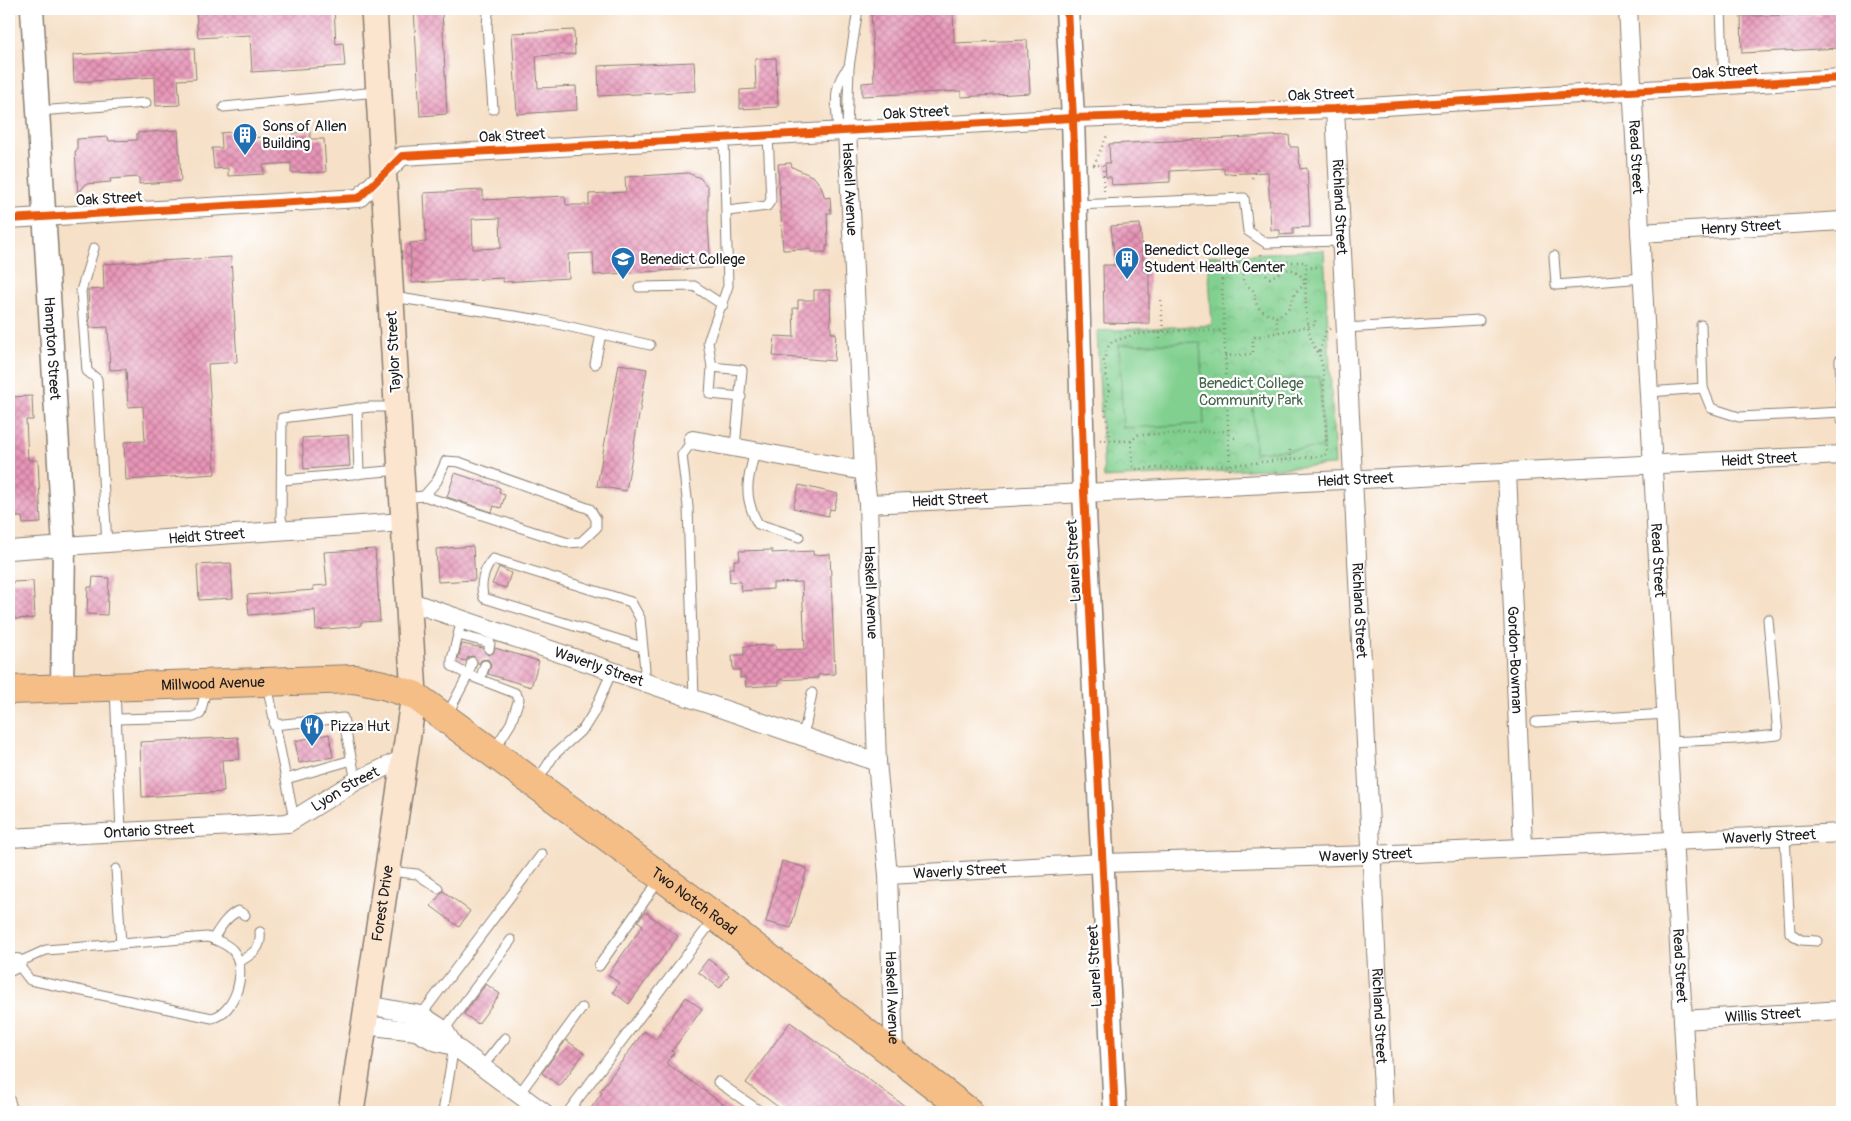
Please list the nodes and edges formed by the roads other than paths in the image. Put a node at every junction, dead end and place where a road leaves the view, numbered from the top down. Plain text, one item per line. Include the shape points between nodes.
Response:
1 (32, 9) edge
2 (374, 9) edge
3 (492, 9) edge
4 (858, 9) edge
5 (1067, 9) edge
6 (1628, 9) edge
7 (1721, 9) edge
8 (1842, 78) edge
9 (1724, 86) junction
10 (379, 92) junction
11 (1633, 92) junction
12 (146, 103) dead end
13 (224, 108) dead end
14 (1334, 108) junction
15 (493, 109) dead end
16 (38, 111) junction
17 (1073, 118) junction
18 (843, 131) junction
19 (768, 135) junction
20 (724, 138) junction
21 (384, 174) junction
22 (1075, 205) junction
23 (728, 211) junction
24 (44, 217) junction
25 (9, 219) edge
26 (1842, 221) edge
27 (1640, 233) junction
28 (1341, 241) junction
29 (94, 248) dead end
30 (1554, 256) dead end
31 (1643, 278) junction
32 (639, 287) dead end
33 (391, 297) junction
34 (723, 305) junction
35 (1479, 320) dead end
36 (1701, 325) dead end
37 (1339, 328) junction
38 (601, 334) junction
39 (650, 345) dead end
40 (1842, 360) edge
41 (595, 364) dead end
42 (712, 367) junction
43 (1703, 388) junction
44 (1649, 392) junction
45 (741, 397) junction
46 (397, 406) junction
47 (357, 408) junction
48 (1842, 416) edge
49 (693, 440) joint
50 (735, 448) junction
51 (755, 452) junction
52 (1842, 455) edge
53 (1653, 463) junction
54 (401, 470) junction
55 (864, 471) junction
56 (1507, 472) junction
57 (359, 474) junction
58 (282, 480) junction
59 (1353, 481) junction
60 (1084, 492) junction
61 (868, 504) junction
62 (410, 506) junction
63 (285, 531) junction
64 (799, 538) dead end
65 (107, 544) junction
66 (64, 547) junction
67 (9, 550) edge
68 (408, 601) junction
69 (1768, 619) dead end
70 (460, 627) junction
71 (491, 641) junction
72 (642, 647) junction
73 (472, 662) dead end
74 (485, 665) dead end
75 (612, 671) junction
76 (468, 675) junction
77 (480, 680) junction
78 (641, 680) junction
79 (267, 682) junction
80 (208, 683) junction
81 (115, 686) junction
82 (62, 687) junction
83 (9, 690) edge
84 (812, 693) dead end
85 (414, 695) junction
86 (694, 699) junction
87 (1666, 714) junction
88 (446, 718) junction
89 (117, 719) junction
90 (1536, 722) dead end
91 (274, 725) junction
92 (801, 736) junction
93 (1668, 742) junction
94 (492, 752) junction
95 (405, 758) junction
96 (352, 760) junction
97 (877, 762) junction
98 (286, 779) junction
99 (356, 781) junction
100 (535, 784) junction
101 (291, 821) junction
102 (121, 832) junction
103 (1842, 833) edge
104 (1785, 836) junction
105 (9, 838) edge
106 (1673, 842) junction
107 (1523, 846) junction
108 (542, 854) dead end
109 (1371, 855) junction
110 (1104, 863) junction
111 (116, 870) dead end
112 (387, 871) junction
113 (888, 875) junction
114 (661, 876) junction
115 (438, 888) dead end
116 (245, 914) dead end
117 (716, 917) junction
118 (260, 932) dead end
119 (213, 938) junction
120 (511, 940) dead end
121 (1817, 941) dead end
122 (121, 944) junction
123 (239, 962) junction
124 (13, 965) edge
125 (598, 966) dead end
126 (582, 1008) dead end
127 (1842, 1010) edge
128 (365, 1015) junction
129 (421, 1015) junction
130 (1683, 1020) junction
131 (444, 1030) junction
132 (505, 1038) dead end
133 (454, 1046) junction
134 (894, 1055) junction
135 (482, 1067) junction
136 (718, 1082) dead end
137 (519, 1094) junction
138 (9, 1098) edge
139 (13, 1112) edge
140 (351, 1112) edge
141 (442, 1112) edge
142 (543, 1112) edge
143 (568, 1112) edge
144 (761, 1112) edge
145 (969, 1112) edge
146 (1115, 1112) edge
147 (1384, 1112) edge
148 (1688, 1112) edge

1 - 16 street, Hampton Street
2 - 10 main road, Taylor Street
3 - 15 lane via 487,25
4 - 18 lane
5 - 17 street, Laurel Street
6 - 11 street, Read Street
7 - 9 lane
8 - 9 street, Oak Street
9 - 11 street, Oak Street
10 - 13 lane
10 - 21 main road, Taylor Street
11 - 14 street, Oak Street
11 - 27 street, Read Street
12 - 16 lane
14 - 17 street, Oak Street
14 - 28 street, Richland Street
16 - 24 street, Hampton Street
17 - 18 street, Oak Street
17 - 22 street, Laurel Street
18 - 19 street, Oak Street
18 - 55 street, Haskell Avenue
19 - 20 street, Oak Street
19 - 23 lane via 771,200 767,206
20 - 21 street, Oak Street via 402,156
20 - 23 lane
21 - 24 street, Oak Street via 359,198
21 - 33 main road, Taylor Street
22 - 28 lane via 1244,198 1248,231 1266,243
22 - 60 street, Laurel Street
23 - 34 lane via 728,286
24 - 25 street, Oak Street
24 - 66 street, Hampton Street
26 - 27 street, Henry Street
27 - 31 street, Read Street
28 - 37 street, Richland Street
29 - 65 lane via 81,291 87,371 97,379
30 - 31 lane via 1556,285
31 - 44 street, Read Street
32 - 34 lane via 694,286
33 - 38 lane via 540,320
33 - 46 main road, Taylor Street
34 - 42 lane via 708,342
35 - 37 lane
36 - 43 lane
37 - 59 street, Richland Street
38 - 39 lane
38 - 41 lane
40 - 48 lane
42 - 45 lane via 742,370
42 - 45 lane via 710,394
43 - 44 lane
43 - 48 lane via 1711,408 1740,417
44 - 53 street, Read Street
45 - 50 lane
46 - 47 lane
46 - 54 main road, Taylor Street
47 - 57 lane
47 - 58 lane via 282,418
49 - 50 street
49 - 86 lane via 682,455 688,508
50 - 51 street
51 - 55 street
51 - 64 lane via 747,494 751,511 758,524
52 - 53 street, Heidt Street
53 - 56 street, Heidt Street
53 - 87 street, Read Street
54 - 57 lane
54 - 62 main road, Taylor Street
55 - 61 street, Haskell Avenue
56 - 59 street, Heidt Street
56 - 107 street, Gordon-Bowman
57 - 58 lane
58 - 63 lane via 281,518
59 - 60 street, Heidt Street
59 - 109 street, Richland Street
60 - 61 street, Heidt Street
60 - 110 street, Laurel Street
61 - 97 street, Haskell Avenue
62 - 62 lane via 437,481 446,461 459,462 590,509 596,519 596,528 581,542 568,543
62 - 63 street, Heidt Street
62 - 68 main road, Taylor Street
63 - 65 street, Heidt Street
65 - 66 street, Heidt Street
66 - 67 street, Heidt Street
66 - 82 street, Hampton Street
68 - 70 street, Waverly Street
68 - 85 main road, Taylor Street
69 - 93 lane via 1778,734
70 - 71 street, Waverly Street
70 - 71 lane via 477,643
70 - 76 lane via 452,666
71 - 75 street, Waverly Street
72 - 72 lane via 640,618 631,602 493,559 487,566 481,589 484,598
72 - 78 lane via 645,670
73 - 76 lane
74 - 77 lane
75 - 78 street, Waverly Street
75 - 100 lane via 584,728 554,755
76 - 77 lane
76 - 88 lane
77 - 94 lane via 515,693 519,699 511,723
78 - 86 street, Waverly Street
79 - 80 main road, Millwood Avenue
79 - 85 main road, Millwood Avenue via 355,679
79 - 91 lane
80 - 81 main road, Millwood Avenue
80 - 89 lane via 200,714 193,717
81 - 82 main road, Millwood Avenue
81 - 89 lane
82 - 83 main road, Millwood Avenue
84 - 92 lane
85 - 88 main road, Two Notch Road
85 - 95 main road, Forest Drive
86 - 92 street, Waverly Street
87 - 90 lane
87 - 93 street, Read Street
88 - 94 main road, Two Notch Road
89 - 102 lane
91 - 96 lane via 343,718
91 - 98 lane
92 - 97 street, Waverly Street
93 - 106 street, Read Street
94 - 100 main road, Two Notch Road
95 - 99 street, Lyon Street
95 - 112 main road, Forest Drive
96 - 98 lane
96 - 99 lane
97 - 113 street, Haskell Avenue
98 - 101 lane
99 - 101 street, Lyon Street
100 - 114 main road, Two Notch Road
101 - 102 street, Ontario Street
102 - 105 street, Ontario Street
103 - 104 street, Waverly Street
104 - 106 street, Waverly Street
104 - 121 lane via 1790,934 1801,940
106 - 107 street, Waverly Street
106 - 130 street, Read Street
107 - 109 street, Waverly Street
108 - 129 lane
109 - 110 street, Waverly Street
109 - 147 street, Richland Street
110 - 113 street, Waverly Street
110 - 146 street, Laurel Street
111 - 122 lane
112 - 115 lane via 417,874
112 - 128 main road, Forest Drive
113 - 134 street, Haskell Avenue
114 - 117 main road, Two Notch Road
114 - 125 lane
116 - 119 lane via 238,911 232,914
117 - 134 main road, Two Notch Road
117 - 143 lane
118 - 123 lane via 261,940 256,952
119 - 122 lane
119 - 123 lane via 234,950
120 - 131 lane
122 - 124 lane via 46,950
123 - 124 lane via 236,992 228,1010 212,1018 30,980
126 - 137 lane
127 - 130 street, Willis Street
128 - 129 street
128 - 133 street
128 - 140 main road, Forest Drive
129 - 131 street
130 - 148 street, Read Street
131 - 133 street
132 - 135 lane
133 - 135 street
133 - 141 lane
134 - 145 main road, Two Notch Road
135 - 137 street
136 - 144 lane
137 - 142 street
138 - 139 lane

